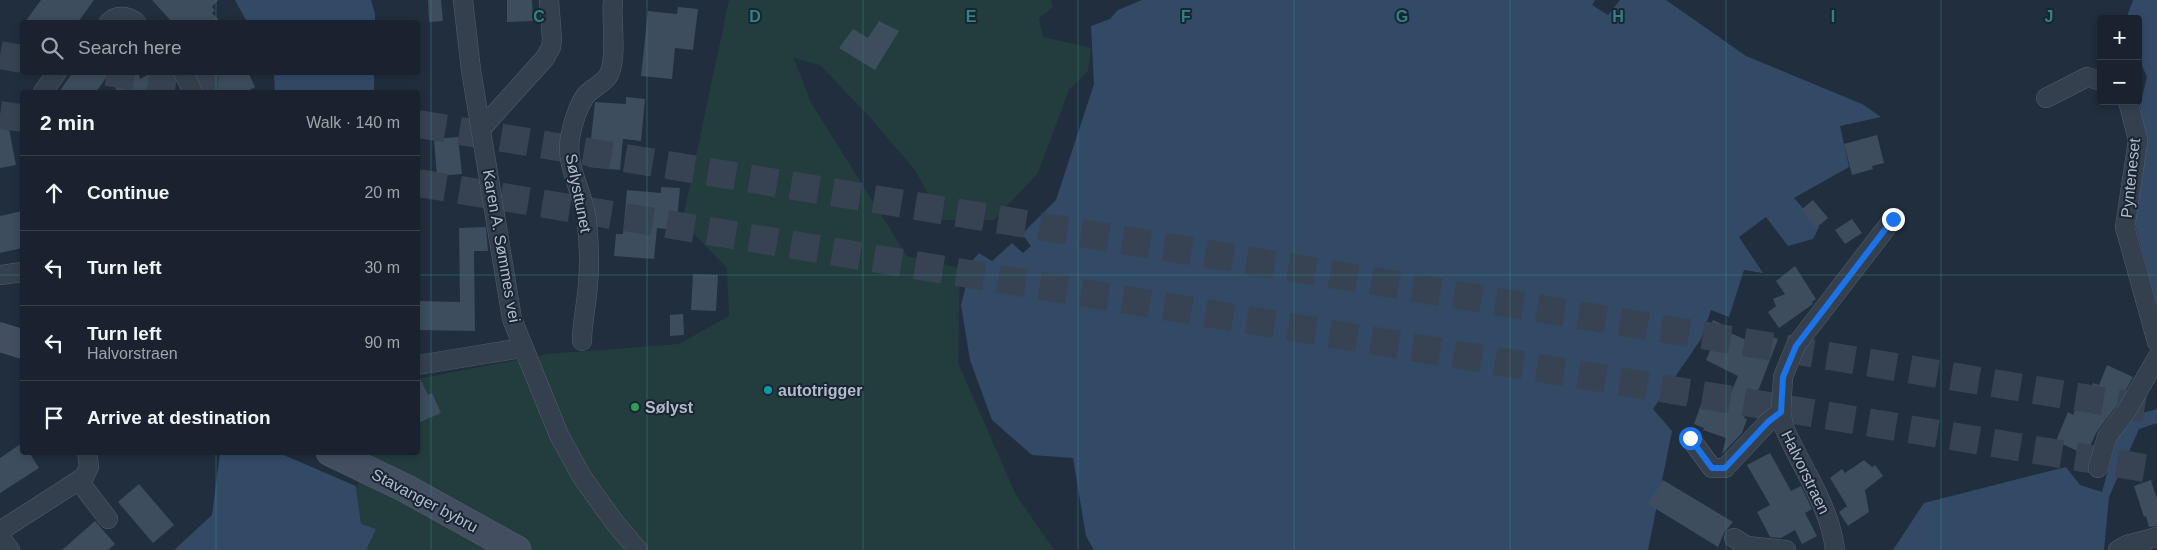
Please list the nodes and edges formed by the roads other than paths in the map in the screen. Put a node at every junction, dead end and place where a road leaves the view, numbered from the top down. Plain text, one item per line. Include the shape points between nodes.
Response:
1 (463, 0) edge
2 (549, 0) edge
3 (613, 0) edge
4 (113, 20) edge
5 (131, 20) edge
6 (55, 75) edge
7 (184, 75) edge
8 (2097, 80) edge
9 (44, 90) edge
10 (192, 90) edge
11 (2046, 98) dead end
12 (2129, 105) edge
13 (482, 128) junction
14 (1893, 219) dead end
15 (20, 272) edge
16 (0, 276) edge
17 (0, 337) edge
18 (582, 341) dead end
19 (2157, 342) edge
20 (20, 343) edge
21 (522, 348) junction
22 (2157, 358) edge
23 (420, 365) edge
24 (1781, 412) junction
25 (1690, 438) dead end
26 (87, 455) edge
27 (336, 455) edge
28 (2098, 468) dead end
29 (79, 481) junction
30 (108, 518) dead end
31 (0, 531) edge
32 (2157, 536) edge
33 (0, 537) edge
34 (1742, 545) edge
35 (10, 550) edge
36 (517, 550) edge
37 (638, 550) edge
38 (1786, 550) edge
39 (1835, 550) edge
40 (2118, 550) edge

1 - 13 street, Karen A. Sømmes vei
2 - 13 street via 551,47 545,58
3 - 18 street, Sølysttunet via 610,72 585,96 570,138 571,169 587,221 588,285
4 - 5 street via 119,17
6 - 9 street
7 - 10 street
8 - 11 street via 2087,77
12 - 19 street, Pynteneset via 2138,140 2125,227
13 - 21 street, Karen A. Sømmes vei via 512,319
14 - 24 street, Halvorstraen via 1796,346 1783,377
15 - 16 street
17 - 20 main road
21 - 23 street
21 - 37 street, Karen A. Sømmes vei via 559,435 582,477
22 - 28 street via 2107,438
24 - 25 street via 1725,468 1712,468
24 - 39 street, Halvorstraen via 1791,444 1828,517
26 - 29 street via 88,468
27 - 36 main road, Stavanger bybru via 405,488
29 - 30 street
29 - 31 street
32 - 40 street
33 - 35 street
34 - 38 street

